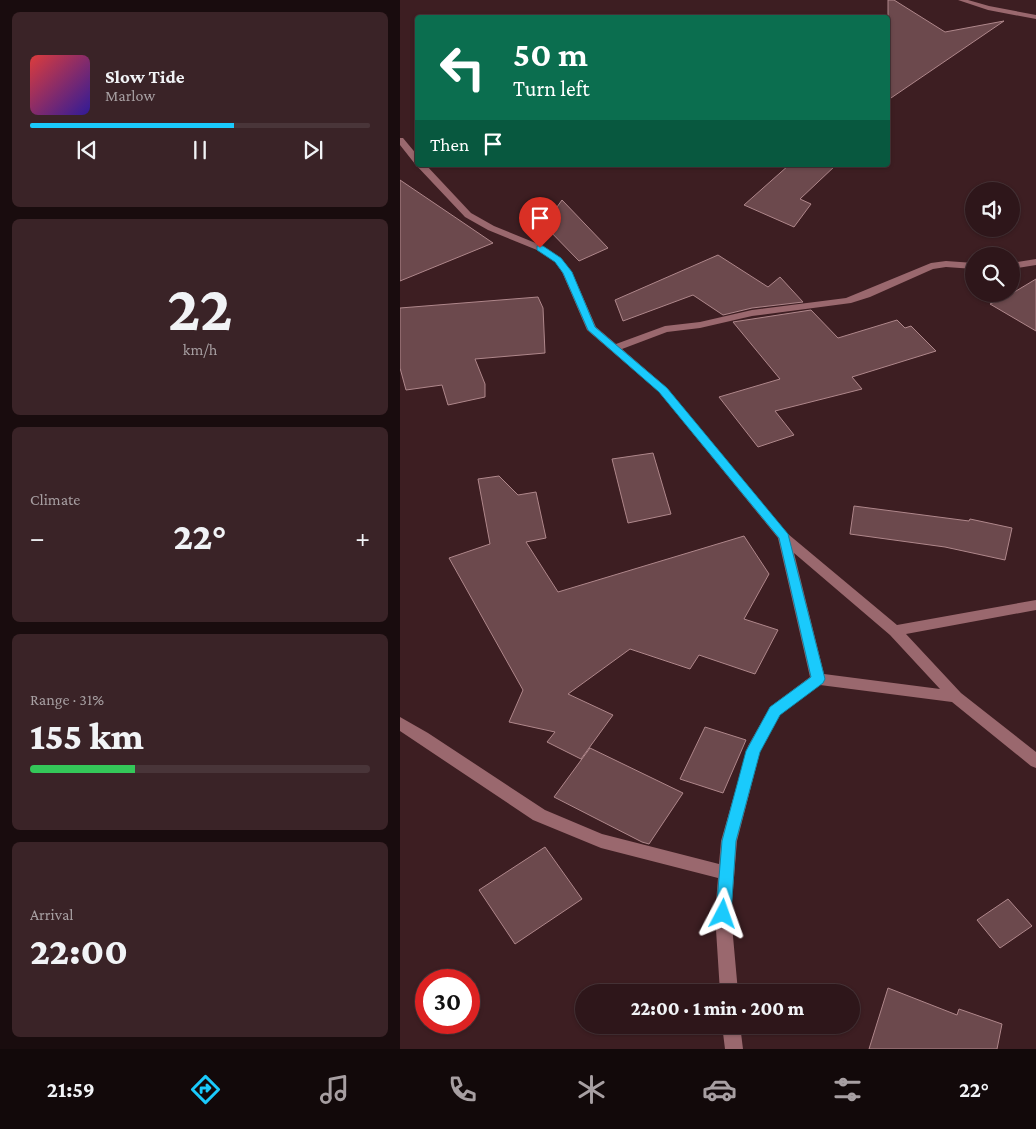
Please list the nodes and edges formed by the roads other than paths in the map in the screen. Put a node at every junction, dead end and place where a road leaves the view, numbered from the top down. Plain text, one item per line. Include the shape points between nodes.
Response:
1 (961, 0) edge
2 (1036, 16) edge
3 (400, 140) edge
4 (415, 158) edge
5 (423, 167) edge
6 (1036, 262) edge
7 (965, 265) edge
8 (1020, 265) edge
9 (615, 348) junction
10 (784, 537) junction
11 (1036, 605) edge
12 (895, 631) junction
13 (818, 679) junction
14 (956, 697) junction
15 (400, 724) edge
16 (1036, 760) edge
17 (726, 874) junction
18 (728, 984) edge
19 (732, 1034) edge
20 (734, 1049) edge

1 - 2 street
3 - 4 street
5 - 9 street via 468,215 490,228 540,248 558,260 567,272 591,328
6 - 8 street
7 - 9 street via 931,266 847,302 752,313 666,329
9 - 10 street via 663,390
10 - 12 street
10 - 13 street
11 - 12 street
12 - 14 street
13 - 14 street
13 - 17 street via 775,711 753,751 729,841
14 - 16 street
15 - 17 street via 539,815 601,840
17 - 18 street via 723,914
19 - 20 street

